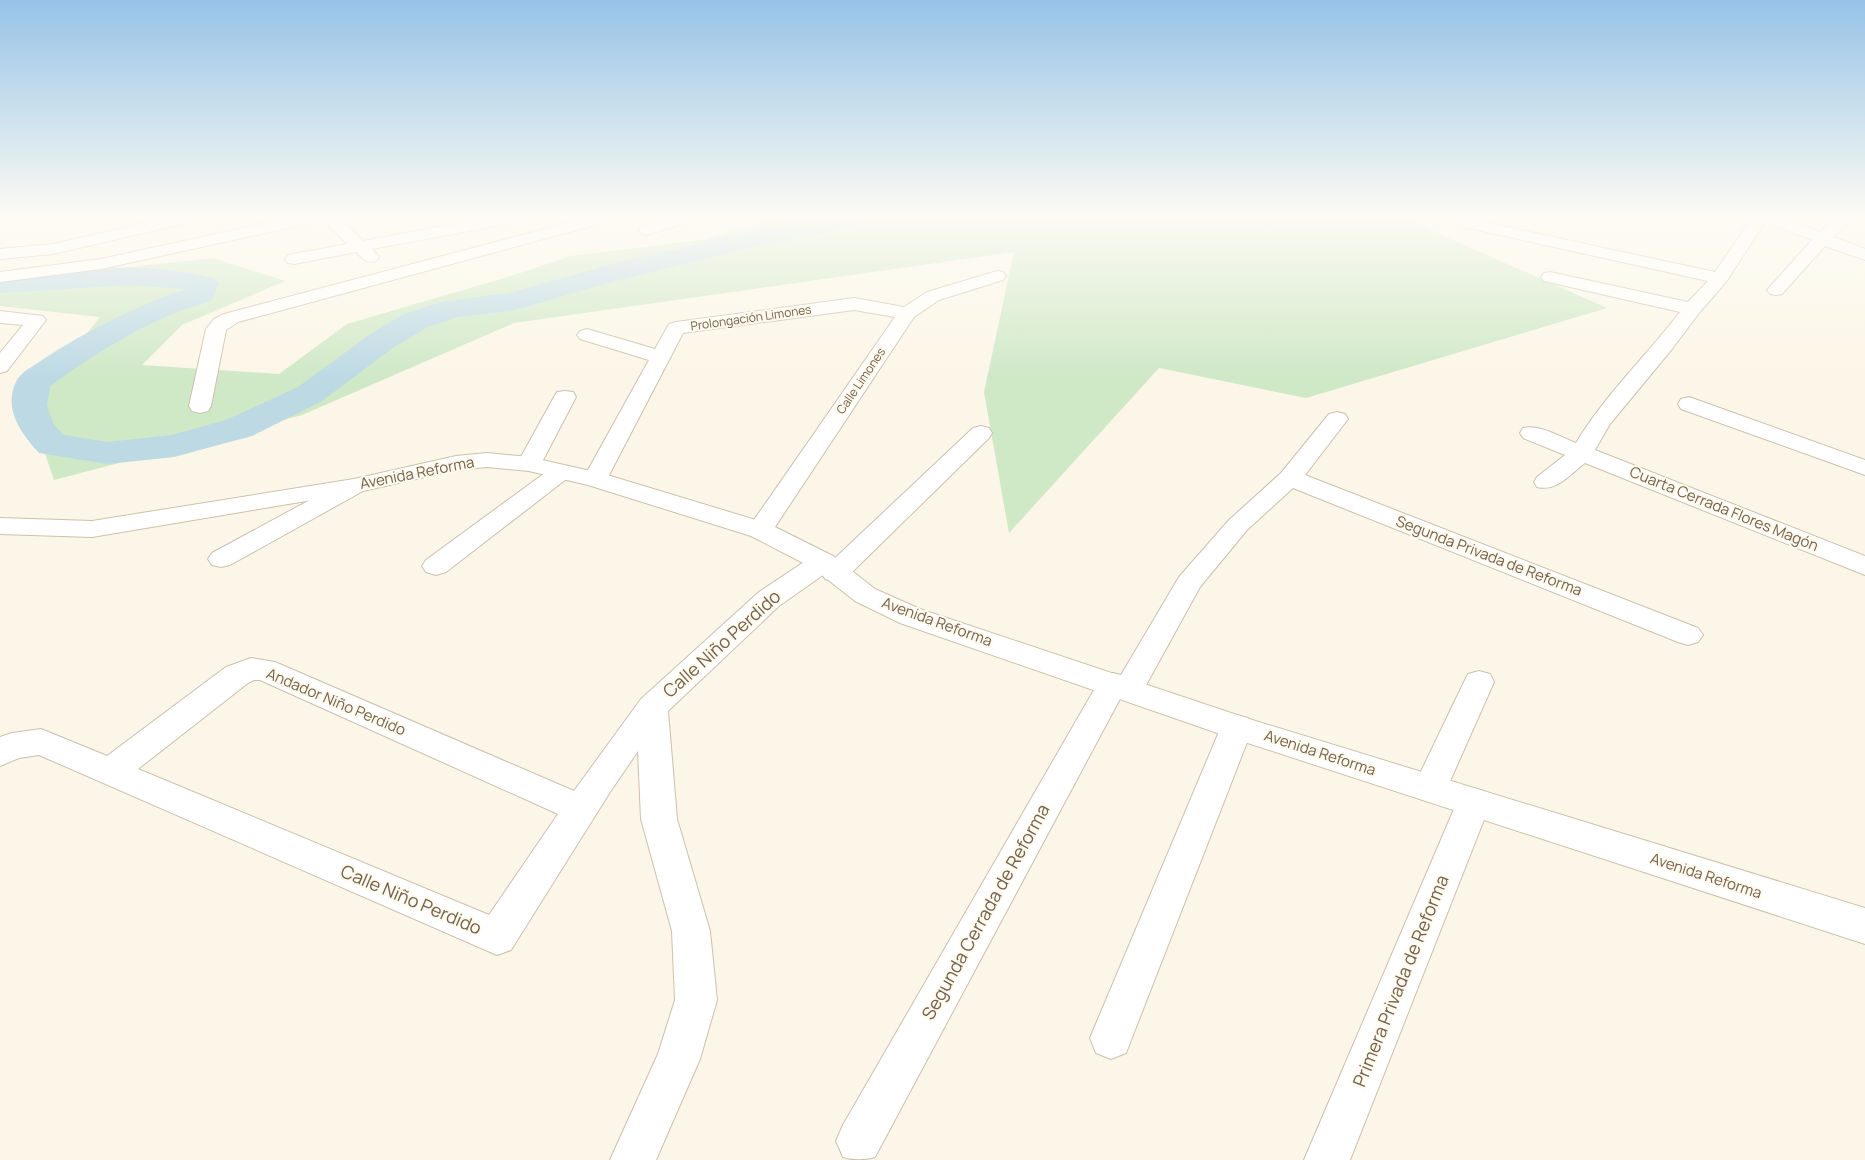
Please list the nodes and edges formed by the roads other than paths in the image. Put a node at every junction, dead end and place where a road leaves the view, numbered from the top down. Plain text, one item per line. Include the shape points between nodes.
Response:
1 (38, 272) edge
2 (386, 272) edge
3 (400, 272) edge
4 (1693, 272) edge
5 (1724, 272) edge
6 (1792, 272) edge
7 (389, 275) junction
8 (997, 276) dead end
9 (0, 277) edge
10 (1550, 277) dead end
11 (1720, 278) junction
12 (1776, 290) dead end
13 (1692, 309) junction
14 (907, 313) junction
15 (0, 316) edge
16 (587, 335) dead end
17 (658, 357) junction
18 (0, 367) edge
19 (565, 397) dead end
20 (1689, 404) dead end
21 (200, 406) dead end
22 (1337, 419) dead end
23 (981, 432) dead end
24 (1531, 433) dead end
25 (1582, 453) junction
26 (529, 464) junction
27 (1865, 468) edge
28 (561, 472) junction
29 (1290, 478) junction
30 (595, 479) junction
31 (1546, 482) dead end
32 (354, 486) junction
33 (0, 526) edge
34 (760, 530) junction
35 (221, 559) dead end
36 (436, 566) dead end
37 (1865, 566) edge
38 (829, 567) junction
39 (1688, 635) dead end
40 (1479, 682) dead end
41 (1121, 686) junction
42 (652, 707) junction
43 (1237, 727) junction
44 (0, 753) edge
45 (110, 772) junction
46 (1430, 788) junction
47 (1474, 802) junction
48 (581, 809) junction
49 (1865, 926) edge
50 (1111, 1038) dead end
51 (859, 1141) dead end
52 (632, 1160) edge
53 (1327, 1160) edge

1 - 9 street
2 - 7 street
3 - 7 street
4 - 11 street
5 - 11 street
6 - 12 street
7 - 21 street via 221,323 216,329
8 - 14 street, Calle Limones via 933,296
10 - 13 street
11 - 13 street
13 - 25 street via 1600,422
14 - 17 street, Prolongación Limones via 854,304 676,328
14 - 34 street, Calle Limones
15 - 18 street via 36,320
16 - 17 street
17 - 30 street, Prolongación Limones
19 - 26 street
20 - 27 street
22 - 29 street, Segunda Cerrada de Reforma
23 - 38 street, Calle Niño Perdido
24 - 25 street, Cuarta Cerrada Flores Magón
25 - 31 street
25 - 37 street, Cuarta Cerrada Flores Magón
26 - 28 street, Avenida Reforma
26 - 32 street, Avenida Reforma via 487,460 456,463
28 - 30 street, Avenida Reforma
28 - 36 street
29 - 39 street, Segunda Privada de Reforma
29 - 41 street, Segunda Cerrada de Reforma via 1238,525 1189,583
30 - 34 street, Avenida Reforma
32 - 33 street, Avenida Reforma via 92,529
32 - 35 street
34 - 38 street, Avenida Reforma
38 - 41 street, Avenida Reforma via 865,595 910,616
38 - 42 street, Calle Niño Perdido via 769,599
40 - 46 street
41 - 43 street, Avenida Reforma
41 - 51 street, Segunda Cerrada de Reforma
42 - 48 street, Calle Niño Perdido
42 - 52 street via 659,819 691,931 696,1000 678,1059
43 - 46 street, Avenida Reforma
43 - 50 street
44 - 45 street, Calle Niño Perdido via 12,746 41,742
45 - 48 street, Andador Niño Perdido via 237,675 251,669 264,670
45 - 48 street, Calle Niño Perdido via 497,937
46 - 47 street, Avenida Reforma
47 - 49 street, Avenida Reforma
47 - 53 street, Primera Privada de Reforma

